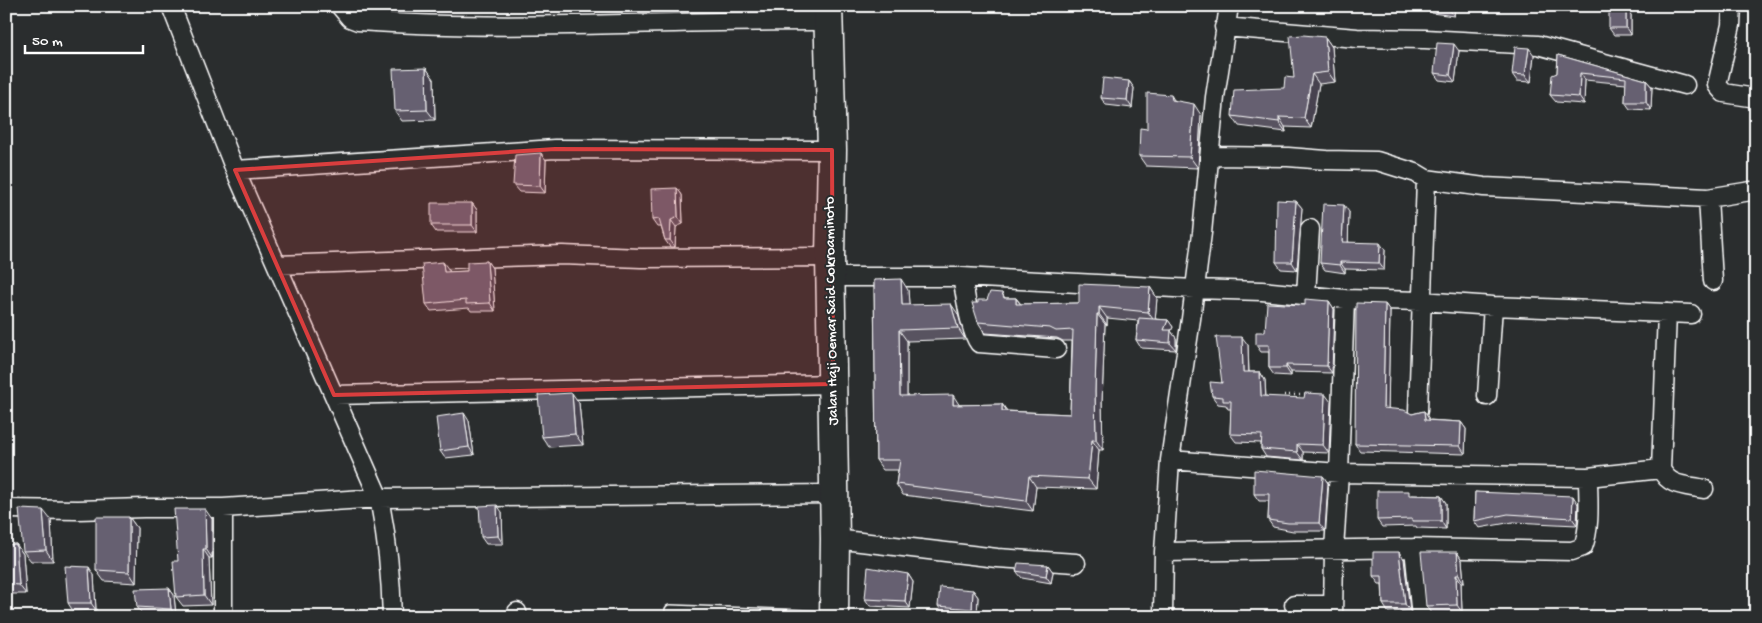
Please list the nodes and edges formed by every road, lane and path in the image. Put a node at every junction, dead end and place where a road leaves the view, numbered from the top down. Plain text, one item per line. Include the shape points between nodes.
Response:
1 (171, 6) edge
2 (340, 6) edge
3 (1229, 6) edge
4 (1732, 6) edge
5 (828, 14) edge
6 (1224, 27) junction
7 (1685, 85) dead end
8 (1756, 98) edge
9 (832, 150) junction
10 (1209, 156) junction
11 (235, 170) junction
12 (1426, 179) junction
13 (1756, 192) edge
14 (1708, 198) junction
15 (1310, 229) dead end
16 (277, 265) junction
17 (830, 267) junction
18 (962, 277) junction
19 (1712, 281) dead end
20 (1194, 289) junction
21 (1306, 295) junction
22 (1345, 299) junction
23 (1421, 301) junction
24 (1493, 306) junction
25 (1667, 313) junction
26 (1691, 314) dead end
27 (1056, 349) dead end
28 (833, 384) junction
29 (334, 395) junction
30 (1284, 395) edge
31 (1340, 396) junction
32 (1487, 396) dead end
33 (1418, 411) edge
34 (1170, 460) junction
35 (1661, 469) junction
36 (1339, 473) junction
37 (1588, 477) junction
38 (1704, 489) dead end
39 (834, 494) junction
40 (379, 498) junction
41 (223, 508) junction
42 (6, 509) edge
43 (835, 539) junction
44 (1414, 548) junction
45 (1334, 549) junction
46 (1164, 552) junction
47 (1076, 563) dead end
48 (1294, 605) dead end
49 (670, 610) dead end
50 (1333, 611) edge
51 (834, 616) edge
52 (223, 617) edge
53 (392, 617) edge
54 (1164, 617) edge
55 (1421, 617) edge

1 - 11 street
2 - 5 street via 350,18 358,21 423,25 746,21
3 - 6 street
4 - 8 street via 1731,25 1717,86 1724,92
5 - 9 highway, Jalan Haji Oemar Said Cokroaminoto
6 - 7 street via 1357,38 1425,38 1538,45
6 - 10 street
9 - 11 street via 555,149
9 - 17 highway, Jalan Haji Oemar Said Cokroaminoto
10 - 12 street via 1377,161
10 - 20 street
11 - 16 street
12 - 14 street via 1484,187
12 - 23 street
13 - 14 street
14 - 19 street
15 - 21 street
16 - 17 street via 562,255
16 - 29 street
17 - 18 street
17 - 28 highway, Jalan Haji Oemar Said Cokroaminoto
18 - 20 street
18 - 27 street via 979,343
20 - 21 street
20 - 34 street
21 - 22 street
22 - 23 street
22 - 31 street
23 - 24 street
23 - 33 street
24 - 25 street
24 - 32 street
25 - 26 street
25 - 35 street
28 - 29 street
28 - 39 highway, Jalan Haji Oemar Said Cokroaminoto
29 - 40 street
30 - 31 path
31 - 36 street
34 - 36 street
34 - 46 street
35 - 37 street
35 - 38 street via 1671,483
36 - 37 street
36 - 45 street
37 - 44 street via 1586,540 1579,549 1555,552
39 - 40 street
39 - 43 highway, Jalan Haji Oemar Said Cokroaminoto
40 - 41 street
40 - 53 street via 392,587
41 - 42 street
41 - 52 street
43 - 47 street via 997,558
43 - 51 highway, Jalan Haji Oemar Said Cokroaminoto
44 - 45 street
44 - 55 street
45 - 46 street
45 - 50 street
46 - 54 street
48 - 50 street
49 - 51 lane

